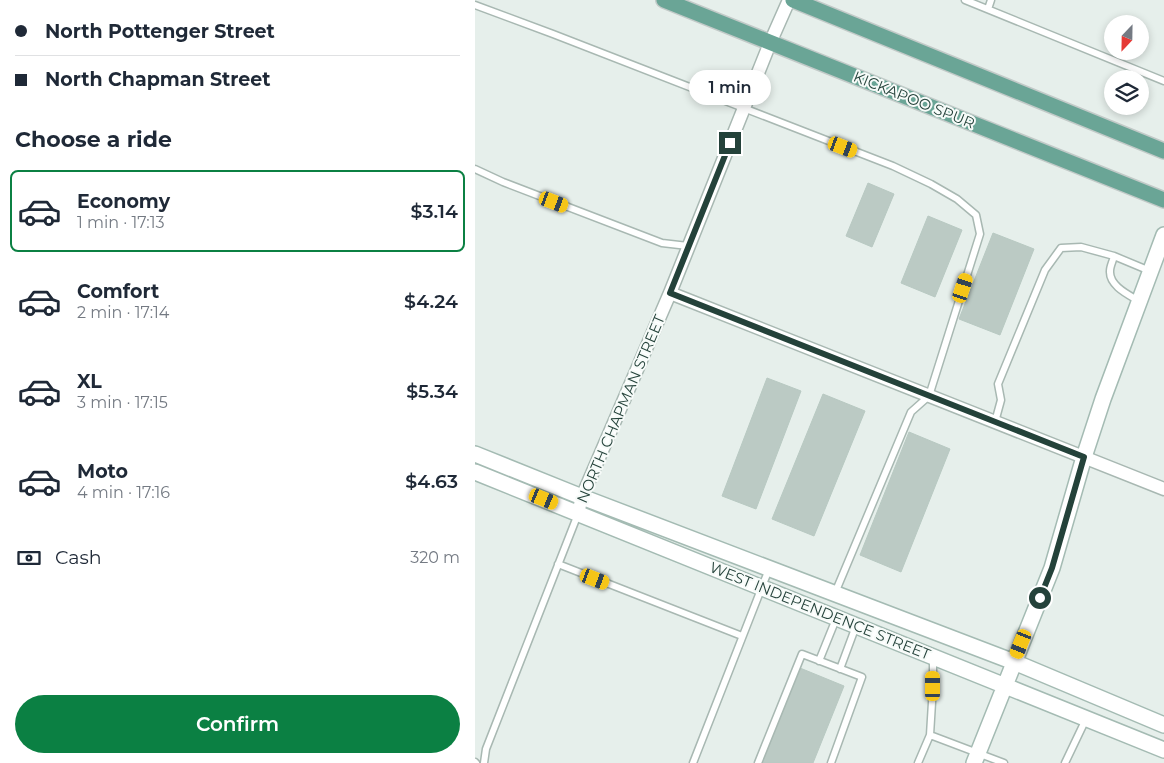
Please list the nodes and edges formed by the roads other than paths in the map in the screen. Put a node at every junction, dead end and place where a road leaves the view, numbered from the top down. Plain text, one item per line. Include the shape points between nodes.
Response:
1 (664, 0) edge
2 (791, 0) edge
3 (965, 0) edge
4 (991, 0) edge
5 (475, 6) edge
6 (987, 9) junction
7 (770, 43) junction
8 (1164, 81) edge
9 (744, 108) junction
10 (1164, 151) edge
11 (475, 169) edge
12 (1164, 200) edge
13 (1164, 235) edge
14 (688, 246) junction
15 (1114, 256) junction
16 (1151, 271) junction
17 (670, 293) junction
18 (1139, 301) junction
19 (929, 396) junction
20 (995, 422) junction
21 (475, 454) edge
22 (1084, 457) junction
23 (475, 472) edge
24 (1164, 489) edge
25 (582, 497) junction
26 (578, 513) junction
27 (558, 564) junction
28 (769, 569) junction
29 (761, 587) junction
30 (834, 594) junction
31 (837, 618) junction
32 (856, 626) junction
33 (742, 636) junction
34 (933, 657) junction
35 (819, 661) junction
36 (1014, 662) junction
37 (840, 669) junction
38 (1004, 686) junction
39 (1086, 719) junction
40 (1164, 725) edge
41 (930, 735) junction
42 (1164, 750) edge
43 (975, 758) edge
44 (484, 763) edge
45 (693, 763) edge
46 (757, 763) edge
47 (831, 763) edge
48 (918, 763) edge
49 (1004, 763) edge
50 (1065, 763) edge

1 - 7 main road, KICKAPOO SPUR
2 - 7 street, NORTH CHAPMAN STREET
2 - 10 main road
3 - 6 lane
4 - 6 lane
5 - 9 lane
6 - 8 lane
7 - 9 street, NORTH CHAPMAN STREET
7 - 12 main road, KICKAPOO SPUR
9 - 14 street, NORTH CHAPMAN STREET
9 - 19 lane via 893,166 957,199 976,215 980,234
11 - 14 lane via 662,243
13 - 16 street
14 - 17 street, NORTH CHAPMAN STREET
15 - 16 lane
15 - 18 lane via 1109,273 1113,281 1120,290
15 - 20 lane via 1081,246 1061,248 1045,270 997,384 1001,400
16 - 18 street
17 - 19 street
17 - 25 street, NORTH CHAPMAN STREET
18 - 22 street
19 - 20 street
19 - 30 lane via 911,412
20 - 22 street
21 - 25 street, WEST INDEPENDENCE STREET
22 - 24 street
22 - 36 street via 1052,568
23 - 26 street, WEST INDEPENDENCE STREET
25 - 26 street, NORTH CHAPMAN STREET
25 - 28 street, WEST INDEPENDENCE STREET
26 - 27 lane
26 - 29 street, WEST INDEPENDENCE STREET
27 - 33 lane
27 - 44 lane via 486,749
28 - 29 lane
28 - 30 street, WEST INDEPENDENCE STREET
29 - 31 street, WEST INDEPENDENCE STREET
29 - 33 lane
30 - 36 street, WEST INDEPENDENCE STREET
31 - 32 street, WEST INDEPENDENCE STREET
31 - 35 lane
32 - 34 street, WEST INDEPENDENCE STREET
32 - 37 lane
33 - 45 lane
34 - 38 street, WEST INDEPENDENCE STREET
34 - 41 lane
35 - 37 lane
35 - 46 lane via 802,654
36 - 38 street
36 - 40 street, WEST INDEPENDENCE STREET
37 - 47 lane via 863,678
38 - 39 street, WEST INDEPENDENCE STREET
38 - 43 street
39 - 42 street, WEST INDEPENDENCE STREET
39 - 50 lane
41 - 43 lane
41 - 48 lane
43 - 49 lane

